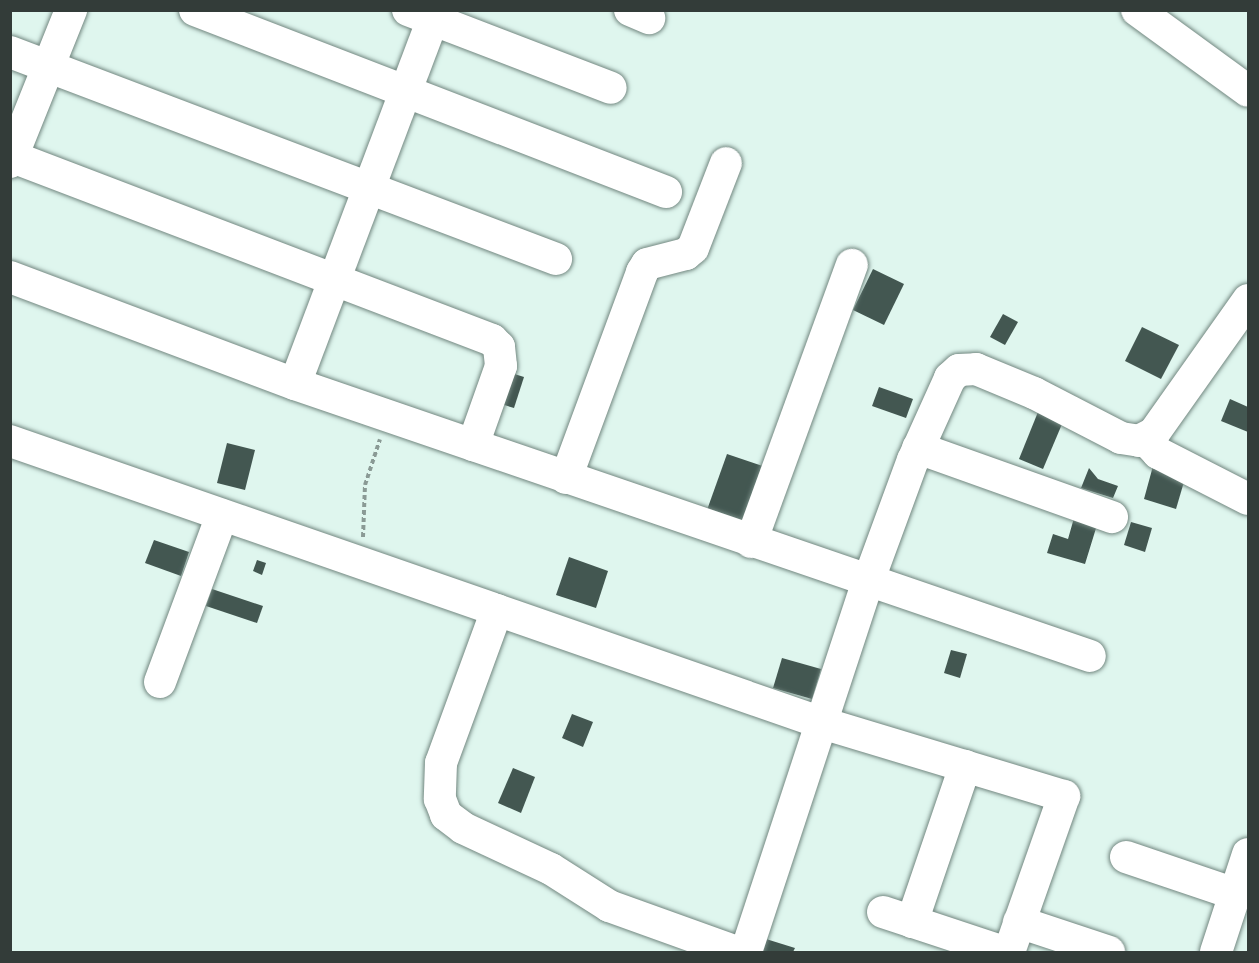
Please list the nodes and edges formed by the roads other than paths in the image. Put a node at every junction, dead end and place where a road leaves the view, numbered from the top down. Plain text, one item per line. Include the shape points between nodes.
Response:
1 (71, 10) edge
2 (1137, 10) edge
3 (201, 12) edge
4 (425, 14) edge
5 (10, 52) edge
6 (49, 67) junction
7 (611, 88) dead end
8 (405, 91) junction
9 (1248, 91) edge
10 (11, 159) edge
11 (726, 163) dead end
12 (368, 187) junction
13 (666, 192) dead end
14 (556, 259) dead end
15 (852, 265) dead end
16 (10, 277) edge
17 (333, 278) junction
18 (1248, 300) edge
19 (295, 384) junction
20 (1146, 440) junction
21 (10, 441) edge
22 (472, 445) junction
23 (918, 448) junction
24 (566, 478) junction
25 (1248, 499) edge
26 (222, 515) junction
27 (1112, 517) dead end
28 (752, 542) junction
29 (868, 582) junction
30 (497, 610) junction
31 (1090, 656) dead end
32 (160, 682) dead end
33 (822, 723) junction
34 (965, 766) junction
35 (1248, 854) edge
36 (1126, 857) dead end
37 (1235, 894) junction
38 (883, 912) dead end
39 (912, 922) junction
40 (1019, 922) junction
41 (737, 952) edge
42 (746, 952) edge
43 (1006, 952) edge
44 (1109, 952) edge
45 (1216, 952) edge

1 - 6 street
2 - 9 street
3 - 8 street
4 - 7 street
4 - 8 street
5 - 6 street
6 - 10 street
6 - 12 street
8 - 12 street
8 - 13 street
10 - 17 street
11 - 24 street via 693,248 686,254 647,264 642,272
12 - 14 street
12 - 17 street
15 - 28 street
16 - 19 street
17 - 19 street
17 - 22 street via 482,335 499,347 501,366
18 - 20 street
19 - 22 street
20 - 23 street via 1120,438 1034,393 967,368 950,378
20 - 25 street via 1158,453
21 - 26 street
22 - 24 street
23 - 27 street
23 - 29 street
24 - 28 street
26 - 30 street
26 - 32 street
28 - 29 street
29 - 31 street
29 - 33 street
30 - 33 street
30 - 41 street via 441,763 438,781 446,814 463,828 541,863 609,906
33 - 34 street
33 - 42 street
34 - 39 street
34 - 40 street via 1064,796
35 - 37 street
36 - 37 street
37 - 45 street
38 - 39 street
39 - 43 street
40 - 43 street
40 - 44 street

